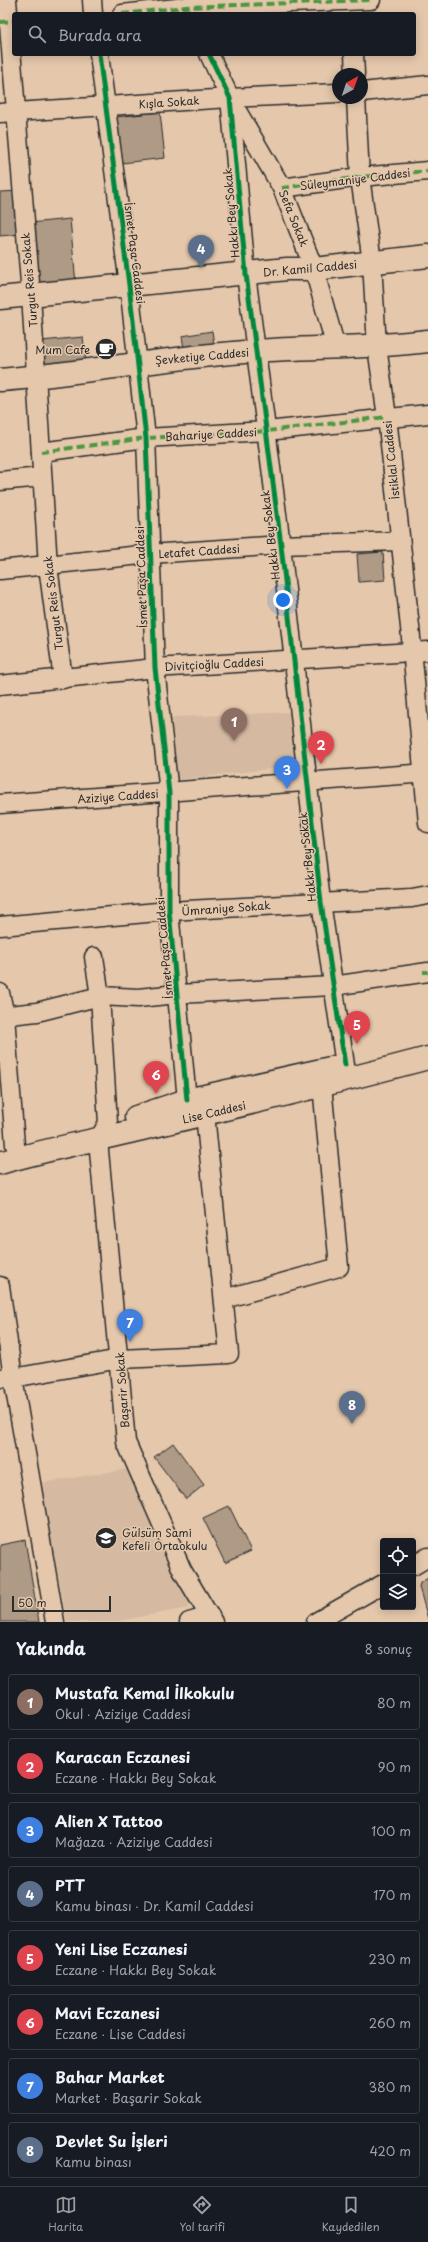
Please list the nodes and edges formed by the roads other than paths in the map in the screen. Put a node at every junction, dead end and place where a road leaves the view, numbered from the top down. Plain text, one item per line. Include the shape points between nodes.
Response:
1 (7, 0) edge
2 (92, 0) edge
3 (371, 0) edge
4 (351, 5) edge
5 (186, 7) edge
6 (93, 12) edge
7 (140, 12) edge
8 (8, 21) edge
9 (99, 56) edge
10 (210, 56) edge
11 (354, 56) edge
12 (355, 68) edge
13 (428, 85) edge
14 (368, 91) edge
15 (332, 93) edge
16 (230, 98) junction
17 (356, 104) edge
18 (106, 106) junction
19 (8, 113) edge
20 (428, 171) edge
21 (360, 177) junction
22 (282, 188) junction
23 (428, 256) edge
24 (372, 262) junction
25 (314, 269) junction
26 (246, 274) junction
27 (130, 285) junction
28 (31, 295) junction
29 (0, 298) edge
30 (428, 341) edge
31 (377, 347) junction
32 (336, 348) junction
33 (256, 351) junction
34 (138, 362) junction
35 (36, 377) junction
36 (0, 380) edge
37 (428, 414) edge
38 (387, 417) junction
39 (267, 431) junction
40 (146, 438) junction
41 (41, 452) junction
42 (42, 477) junction
43 (0, 481) edge
44 (399, 541) junction
45 (281, 545) junction
46 (150, 554) junction
47 (48, 566) junction
48 (0, 570) edge
49 (420, 651) edge
50 (294, 659) junction
51 (154, 668) junction
52 (63, 679) junction
53 (0, 685) edge
54 (426, 773) edge
55 (309, 781) junction
56 (169, 793) junction
57 (0, 804) edge
58 (428, 823) edge
59 (428, 895) edge
60 (321, 902) junction
61 (169, 912) junction
62 (0, 926) edge
63 (94, 957) dead end
64 (428, 972) edge
65 (332, 986) junction
66 (0, 993) edge
67 (177, 994) junction
68 (100, 996) junction
69 (2, 1016) edge
70 (428, 1046) edge
71 (428, 1058) edge
72 (345, 1065) junction
73 (322, 1085) junction
74 (187, 1100) junction
75 (205, 1114) junction
76 (103, 1131) junction
77 (8, 1147) edge
78 (0, 1163) edge
79 (0, 1286) edge
80 (224, 1299) junction
81 (120, 1359) junction
82 (6, 1378) edge
83 (428, 1557) edge
84 (416, 1564) edge
85 (380, 1586) edge
86 (211, 1619) edge
87 (55, 1622) edge
88 (189, 1622) edge
89 (316, 1622) edge

1 - 8 street, Turgut Reis Sokak
2 - 6 street
3 - 4 street
4 - 5 street
5 - 7 street
8 - 19 street, Turgut Reis Sokak
9 - 18 street, İsmet Paşa Caddesi
10 - 16 street, Hakkı Bey Sokak
11 - 12 street
13 - 14 street
15 - 16 street, Kışla Sokak
16 - 18 street, Kışla Sokak
16 - 22 street, Sefa Sokak
16 - 26 street, Hakkı Bey Sokak
17 - 21 street, İstiklal Caddesi
18 - 19 street, Kışla Sokak
18 - 27 street, İsmet Paşa Caddesi
19 - 28 street, Turgut Reis Sokak
20 - 21 street, Süleymaniye Caddesi
21 - 22 street, Süleymaniye Caddesi
21 - 24 street, İstiklal Caddesi
22 - 25 street, Sefa Sokak
23 - 24 main road, Dr. Kamil Caddesi
24 - 25 main road, Dr. Kamil Caddesi
24 - 31 street, İstiklal Caddesi
25 - 26 main road, Dr. Kamil Caddesi
25 - 32 street, Sefa Sokak
26 - 27 main road, Dr. Kamil Caddesi
26 - 33 street, Hakkı Bey Sokak
27 - 28 main road, Dr. Kamil Caddesi
27 - 34 street, İsmet Paşa Caddesi
28 - 29 main road, Dr. Kamil Caddesi
28 - 35 street, Turgut Reis Sokak
30 - 31 main road, Şevketiye Caddesi
31 - 32 main road, Şevketiye Caddesi
31 - 38 street, İstiklal Caddesi
32 - 33 main road, Şevketiye Caddesi
33 - 34 main road, Şevketiye Caddesi
33 - 39 street, Hakkı Bey Sokak
34 - 35 main road, Şevketiye Caddesi
34 - 40 street, İsmet Paşa Caddesi
35 - 36 main road, Şevketiye Caddesi
35 - 41 street, Turgut Reis Sokak
37 - 38 street, Bahariye Caddesi
38 - 39 street, Bahariye Caddesi
38 - 44 street, İstiklal Caddesi
39 - 40 street, Bahariye Caddesi
39 - 45 street, Hakkı Bey Sokak
40 - 41 street, Bahariye Caddesi
40 - 46 street, İsmet Paşa Caddesi
41 - 42 street, Turgut Reis Sokak
42 - 43 street
42 - 47 street, Turgut Reis Sokak
44 - 45 street, Letafet Caddesi
44 - 49 street, İstiklal Caddesi
45 - 46 street, Letafet Caddesi
45 - 50 street, Hakkı Bey Sokak
46 - 47 street, Letafet Caddesi
46 - 51 street, İsmet Paşa Caddesi
47 - 48 street, Letafet Caddesi
47 - 52 street, Turgut Reis Sokak
49 - 50 street, Divitçioğlu Caddesi
49 - 54 street, İstiklal Caddesi
50 - 51 street, Divitçioğlu Caddesi
50 - 55 street, Hakkı Bey Sokak
51 - 52 street, Divitçioğlu Caddesi
51 - 56 street, İsmet Paşa Caddesi
52 - 53 street, Divitçioğlu Caddesi
54 - 55 street, Aziziye Caddesi
54 - 58 street, İstiklal Caddesi
55 - 56 street, Aziziye Caddesi
55 - 60 street, Hakkı Bey Sokak
56 - 57 street, Aziziye Caddesi
56 - 61 street, İsmet Paşa Caddesi
59 - 60 street, Ümraniye Sokak
60 - 61 street, Ümraniye Sokak
60 - 65 street, Hakkı Bey Sokak
61 - 62 street, Ümraniye Sokak
61 - 67 street, İsmet Paşa Caddesi
63 - 68 street, Başarir Sokak
64 - 65 street
65 - 67 street
65 - 72 street, Hakkı Bey Sokak
66 - 69 street
67 - 68 street via 138,998
67 - 74 street, İsmet Paşa Caddesi
68 - 69 street via 37,1012
68 - 76 street, Başarir Sokak
69 - 77 street
70 - 72 main road, Lise Caddesi
71 - 73 main road, Lise Caddesi
72 - 74 main road, Lise Caddesi
73 - 75 main road, Lise Caddesi
73 - 80 street via 339,1267
74 - 76 main road, Lise Caddesi
75 - 76 main road, Lise Caddesi
75 - 80 street
76 - 77 main road, Lise Caddesi
76 - 78 main road, Lise Caddesi
76 - 81 street, Başarir Sokak
79 - 82 street
80 - 81 street via 229,1354
81 - 82 street
81 - 86 street, Başarir Sokak via 120,1392 126,1442 182,1570
82 - 87 street
83 - 84 street
85 - 89 street
86 - 88 street

